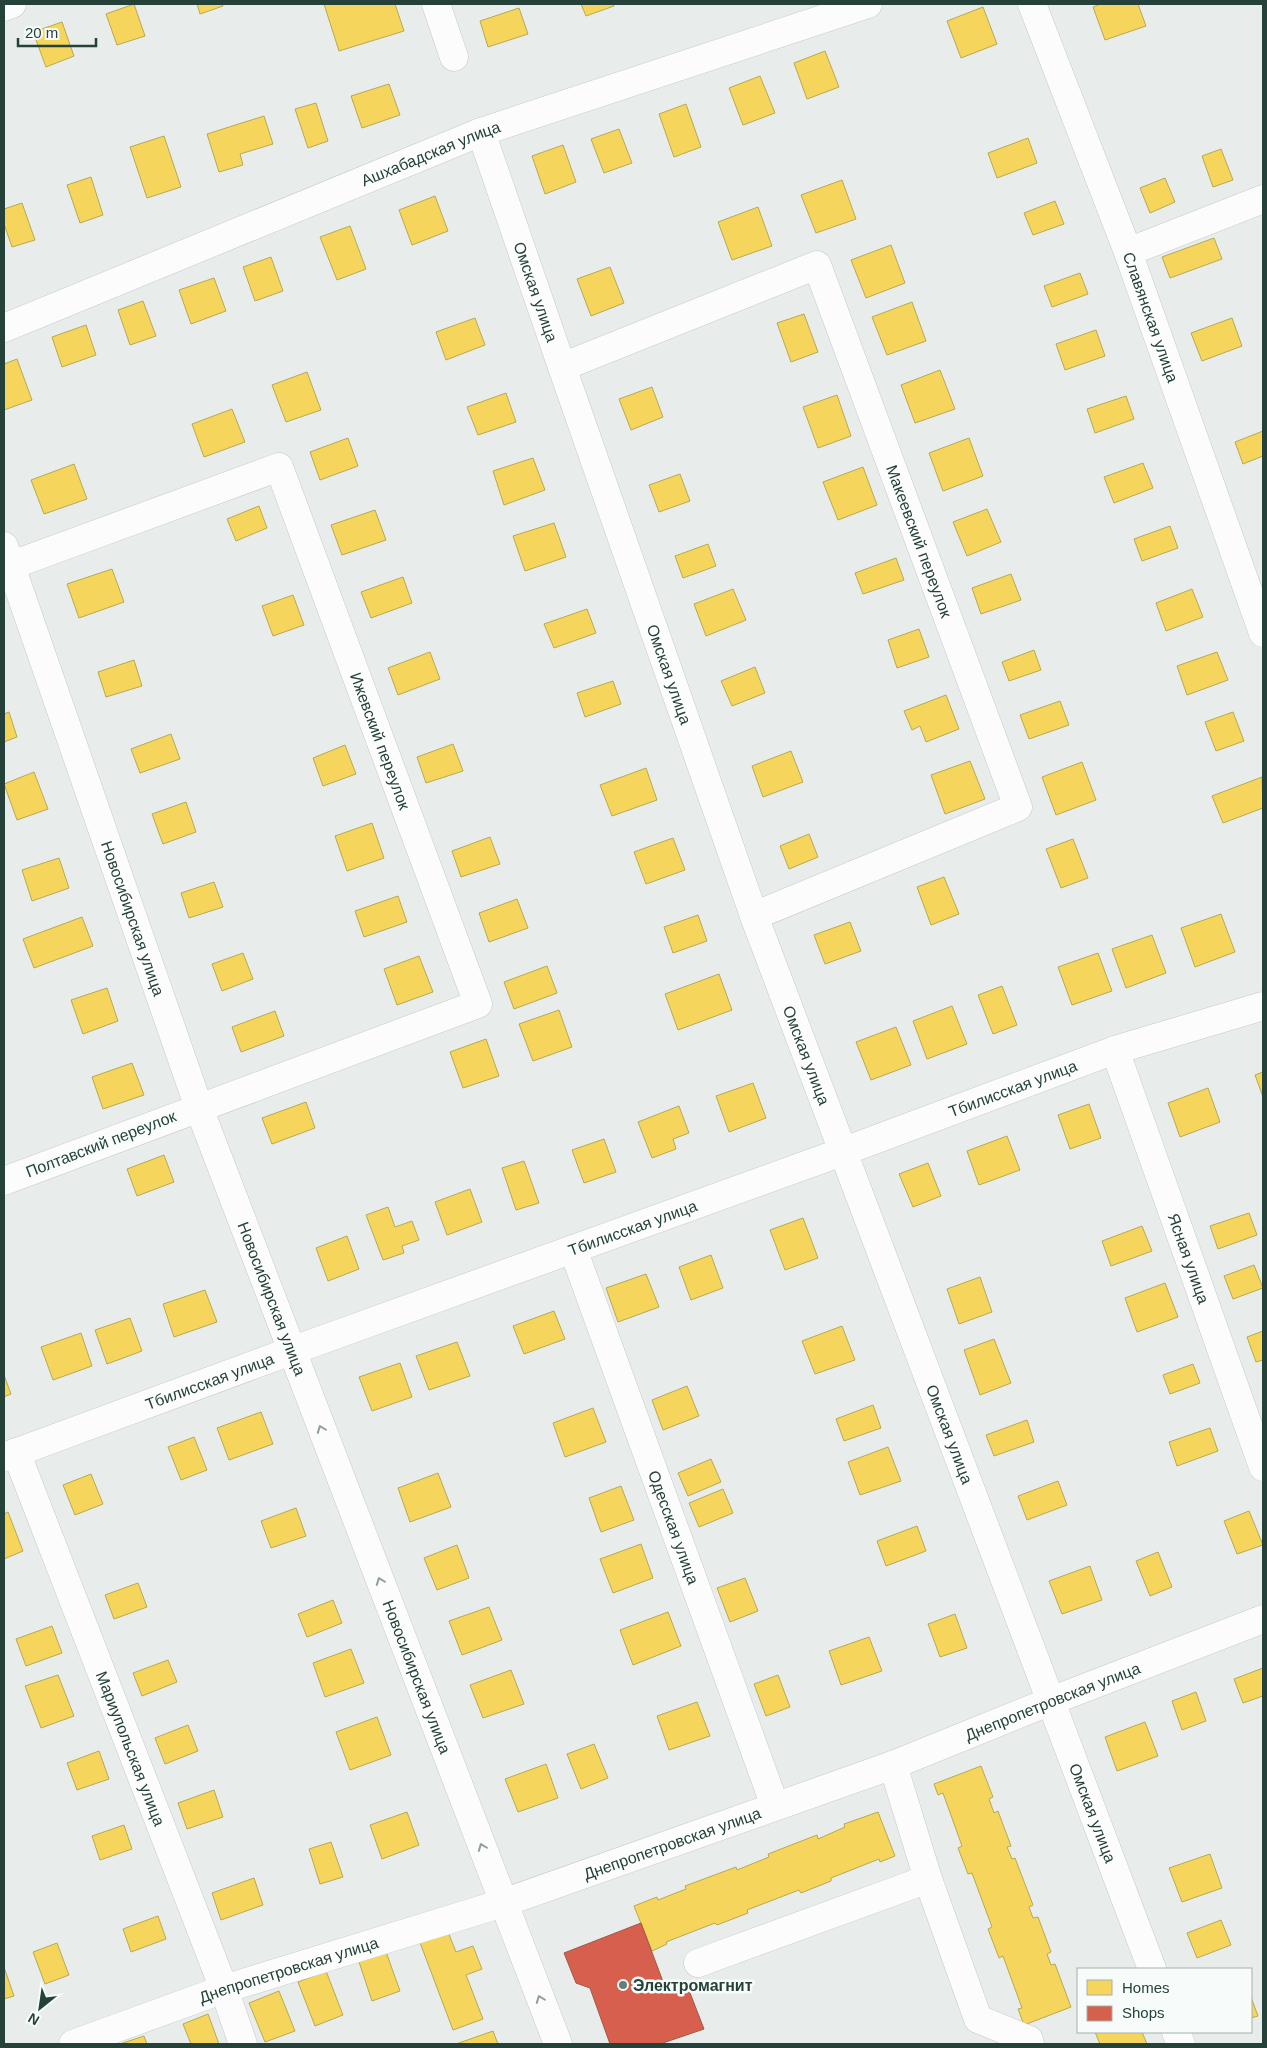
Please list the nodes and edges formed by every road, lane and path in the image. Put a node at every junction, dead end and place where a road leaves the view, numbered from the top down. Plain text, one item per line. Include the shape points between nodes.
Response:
1 (12, 4) edge
2 (436, 4) edge
3 (868, 4) edge
4 (1032, 4) edge
5 (4, 7) edge
6 (454, 57) dead end
7 (482, 132) junction
8 (1263, 199) edge
9 (1128, 252) junction
10 (4, 328) edge
11 (562, 367) junction
12 (6, 560) edge
13 (1263, 633) edge
14 (754, 916) junction
15 (1263, 1006) edge
16 (1115, 1050) junction
17 (199, 1108) junction
18 (842, 1152) junction
19 (4, 1181) edge
20 (573, 1249) junction
21 (291, 1350) junction
22 (10, 1455) edge
23 (1263, 1467) edge
24 (1263, 1619) edge
25 (1051, 1701) junction
26 (893, 1765) junction
27 (775, 1806) junction
28 (928, 1879) junction
29 (503, 1903) junction
30 (698, 1963) dead end
31 (1152, 1968) edge
32 (224, 1989) junction
33 (73, 2044) edge
34 (244, 2044) edge
35 (558, 2044) edge
36 (1030, 2044) edge

1 - 5 street
2 - 6 street
3 - 7 street, Ашхабадская улица
4 - 9 street, Славянская улица
7 - 10 street, Ашхабадская улица
7 - 11 street, Омская улица
8 - 9 street
9 - 13 street, Славянская улица
11 - 14 street, Омская улица
11 - 14 street, Макеевский переулок via 816,265 1018,807
12 - 17 street, Новосибирская улица
12 - 17 street, Ижевский переулок via 279,467 478,1004
14 - 18 street, Омская улица
15 - 16 street, Тбилисская улица
16 - 18 street, Тбилисская улица
16 - 23 street, Ясная улица
17 - 19 street, Полтавский переулок
17 - 21 street, Новосибирская улица
18 - 20 street, Тбилисская улица
18 - 25 street, Омская улица
20 - 21 street, Тбилисская улица
20 - 27 street, Одесская улица
21 - 22 street, Тбилисская улица
29 -> 21 street, Новосибирская улица
22 - 32 street, Мариупольская улица
24 - 25 street, Днепропетровская улица
25 - 26 street, Днепропетровская улица
25 - 31 street, Омская улица
26 - 27 street, Днепропетровская улица
26 - 28 street
27 - 29 street, Днепропетровская улица
28 - 30 street
28 - 36 street via 978,2019 1029,2040
29 - 32 street, Днепропетровская улица
35 -> 29 street, Новосибирская улица
32 - 33 street, Днепропетровская улица
32 - 34 street, Мариупольская улица

